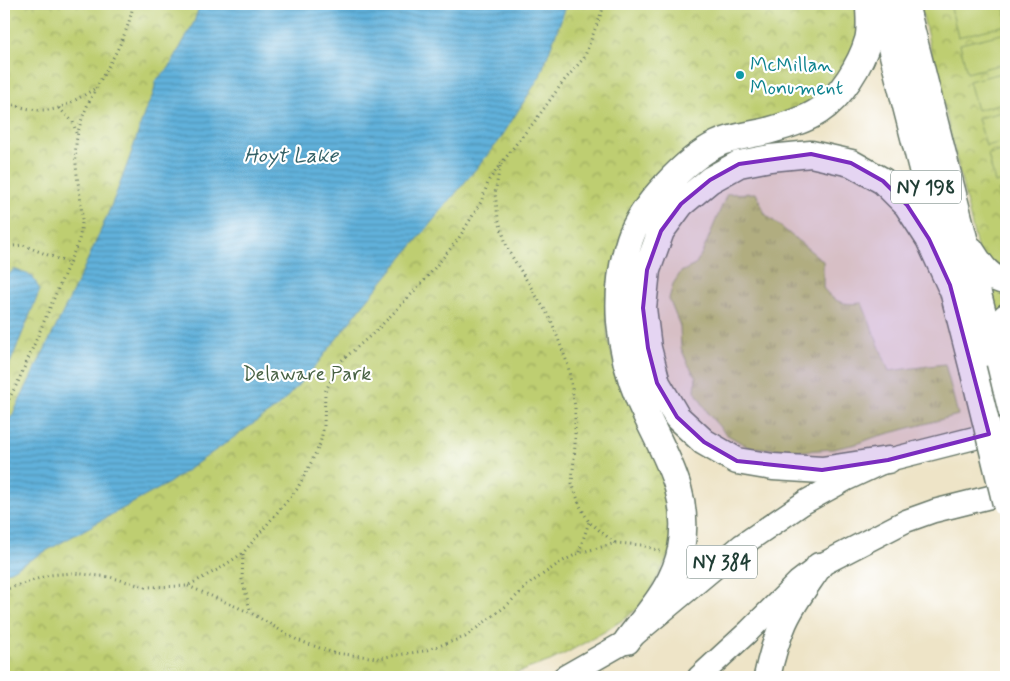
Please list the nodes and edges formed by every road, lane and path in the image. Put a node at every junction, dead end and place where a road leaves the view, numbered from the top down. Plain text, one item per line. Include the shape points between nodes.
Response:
1 (133, 4) edge
2 (603, 4) edge
3 (869, 4) edge
4 (880, 4) edge
5 (905, 4) edge
6 (96, 88) junction
7 (4, 100) edge
8 (59, 108) junction
9 (77, 136) junction
10 (501, 164) junction
11 (963, 236) junction
12 (4, 247) edge
13 (68, 263) junction
14 (1006, 281) edge
15 (950, 286) junction
16 (1006, 317) edge
17 (984, 366) junction
18 (1006, 405) edge
19 (4, 408) edge
20 (1006, 430) edge
21 (888, 460) junction
22 (1006, 493) edge
23 (1006, 504) edge
24 (589, 522) junction
25 (616, 544) junction
26 (243, 553) junction
27 (579, 553) junction
28 (666, 553) dead end
29 (819, 566) junction
30 (187, 586) junction
31 (4, 590) edge
32 (251, 613) junction
33 (627, 641) junction
34 (564, 677) edge
35 (699, 677) edge
36 (767, 677) edge

1 - 6 path via 119,49
2 - 10 path via 584,58
3 - 33 highway via 868,38 857,68 821,110 790,124 718,143 701,153 659,192 642,214 631,237 622,269 621,339 640,402 670,463 679,491 683,523 681,550 668,585
4 - 15 highway, NY 198
5 - 11 highway, NY 198
6 - 8 path
6 - 9 path
7 - 8 path via 29,108
8 - 9 path via 73,122
9 - 13 path via 75,153 82,221 79,240
10 - 24 path via 495,193 498,218 508,250 551,320 568,365 575,407 572,483
10 - 26 path via 489,180 481,202 459,238 424,281 376,331 341,361 325,392 324,426 309,467 297,489
11 - 14 highway via 983,269
11 - 17 highway, NY 198
12 - 13 path via 23,245
13 - 19 path
15 - 17 highway, NY 198
15 - 21 highway via 929,239 907,205 883,181 851,163 812,154 739,164 710,180 681,204 661,231 647,270 644,308 648,348 657,382 677,417 704,442 737,461 772,467 822,470
16 - 17 highway
17 - 18 highway, NY 198
17 - 23 highway, NY 198, bridge
20 - 21 main road, NY 384
21 - 33 main road, NY 384 via 805,502 742,545
22 - 29 main road via 906,521
24 - 25 path
24 - 27 path
25 - 27 path
25 - 28 path via 642,545
26 - 30 path
26 - 32 path via 242,579
27 - 32 path via 529,584 465,637 424,651 378,658 334,653 297,640
29 - 35 main road via 798,582
29 - 36 highway via 784,622
30 - 31 path via 145,587 110,577 72,573 49,575
30 - 32 path
33 - 34 main road, NY 384

